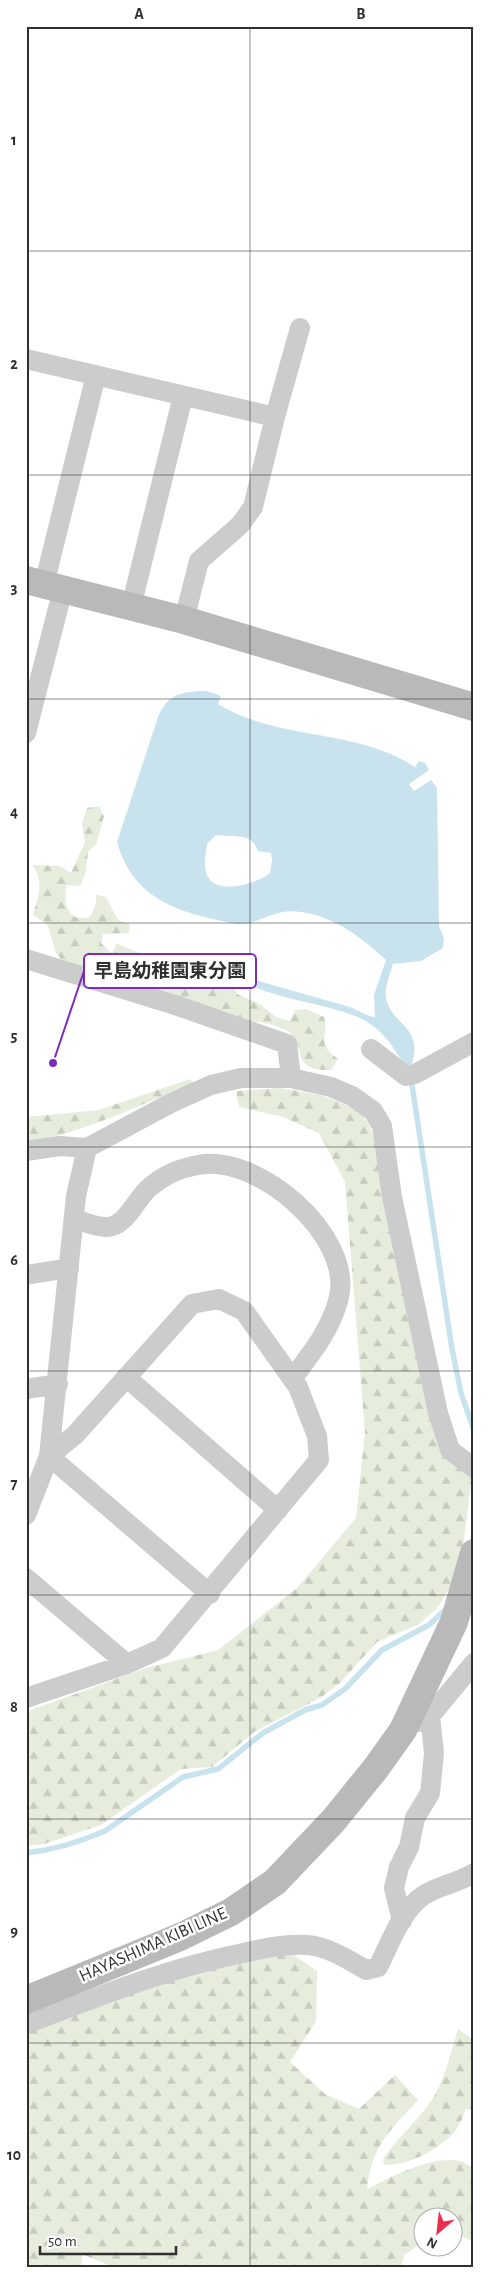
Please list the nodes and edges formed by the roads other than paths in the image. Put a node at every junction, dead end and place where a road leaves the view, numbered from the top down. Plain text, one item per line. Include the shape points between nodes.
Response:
1 (300, 328) dead end
2 (26, 359) edge
3 (96, 376) junction
4 (183, 396) junction
5 (275, 417) junction
6 (45, 585) edge
7 (131, 607) junction
8 (184, 620) junction
9 (474, 707) edge
10 (26, 734) edge
11 (26, 959) edge
12 (474, 1042) edge
13 (370, 1048) dead end
14 (291, 1078) junction
15 (86, 1148) junction
16 (26, 1151) edge
17 (74, 1219) junction
18 (69, 1268) junction
19 (26, 1275) edge
20 (126, 1378) junction
21 (292, 1378) junction
22 (58, 1384) junction
23 (26, 1389) edge
24 (49, 1456) junction
25 (474, 1468) edge
26 (27, 1510) edge
27 (278, 1510) junction
28 (474, 1553) edge
29 (26, 1578) edge
30 (470, 1583) edge
31 (210, 1594) junction
32 (127, 1664) junction
33 (474, 1664) edge
34 (26, 1698) edge
35 (430, 1716) junction
36 (403, 1730) junction
37 (474, 1873) edge
38 (402, 1921) junction
39 (26, 2000) edge
40 (26, 2024) edge

1 - 5 street
2 - 3 street
3 - 4 street
3 - 6 street
4 - 5 street
4 - 7 street
5 - 8 street via 253,507 240,525 199,560
6 - 7 main road
6 - 10 street
7 - 8 main road
8 - 9 main road
11 - 14 street via 288,1044
12 - 13 street via 412,1075
14 - 15 street via 241,1078 211,1085
14 - 25 street via 331,1086 352,1096 373,1111 382,1126 392,1197 438,1413 450,1450
15 - 16 street via 60,1146
15 - 17 street
17 - 18 street
17 - 21 street via 106,1227 119,1223 148,1188 170,1172 200,1164 235,1166 266,1182 306,1214 325,1235 339,1268 339,1296 332,1317 315,1350
18 - 19 street
18 - 22 street
20 - 21 street via 192,1304 219,1299 244,1311
20 - 24 street via 75,1435
20 - 27 street
21 - 27 street via 317,1436 319,1460
22 - 23 street
22 - 24 street
24 - 26 street
24 - 31 street
27 - 31 street
28 - 30 main road, HAYASHIMA KIBI LINE
29 - 32 street
30 - 36 main road, HAYASHIMA KIBI LINE
31 - 32 street via 162,1648
32 - 34 street
33 - 35 street
35 - 36 street
35 - 38 street via 434,1753 430,1793 416,1818 394,1888
36 - 39 main road, HAYASHIMA KIBI LINE via 333,1821 275,1882 253,1898 180,1937
37 - 38 street via 460,1882 424,1894
38 - 40 street via 378,1967 366,1970 342,1956 308,1945 283,1945 211,1959 148,1978

